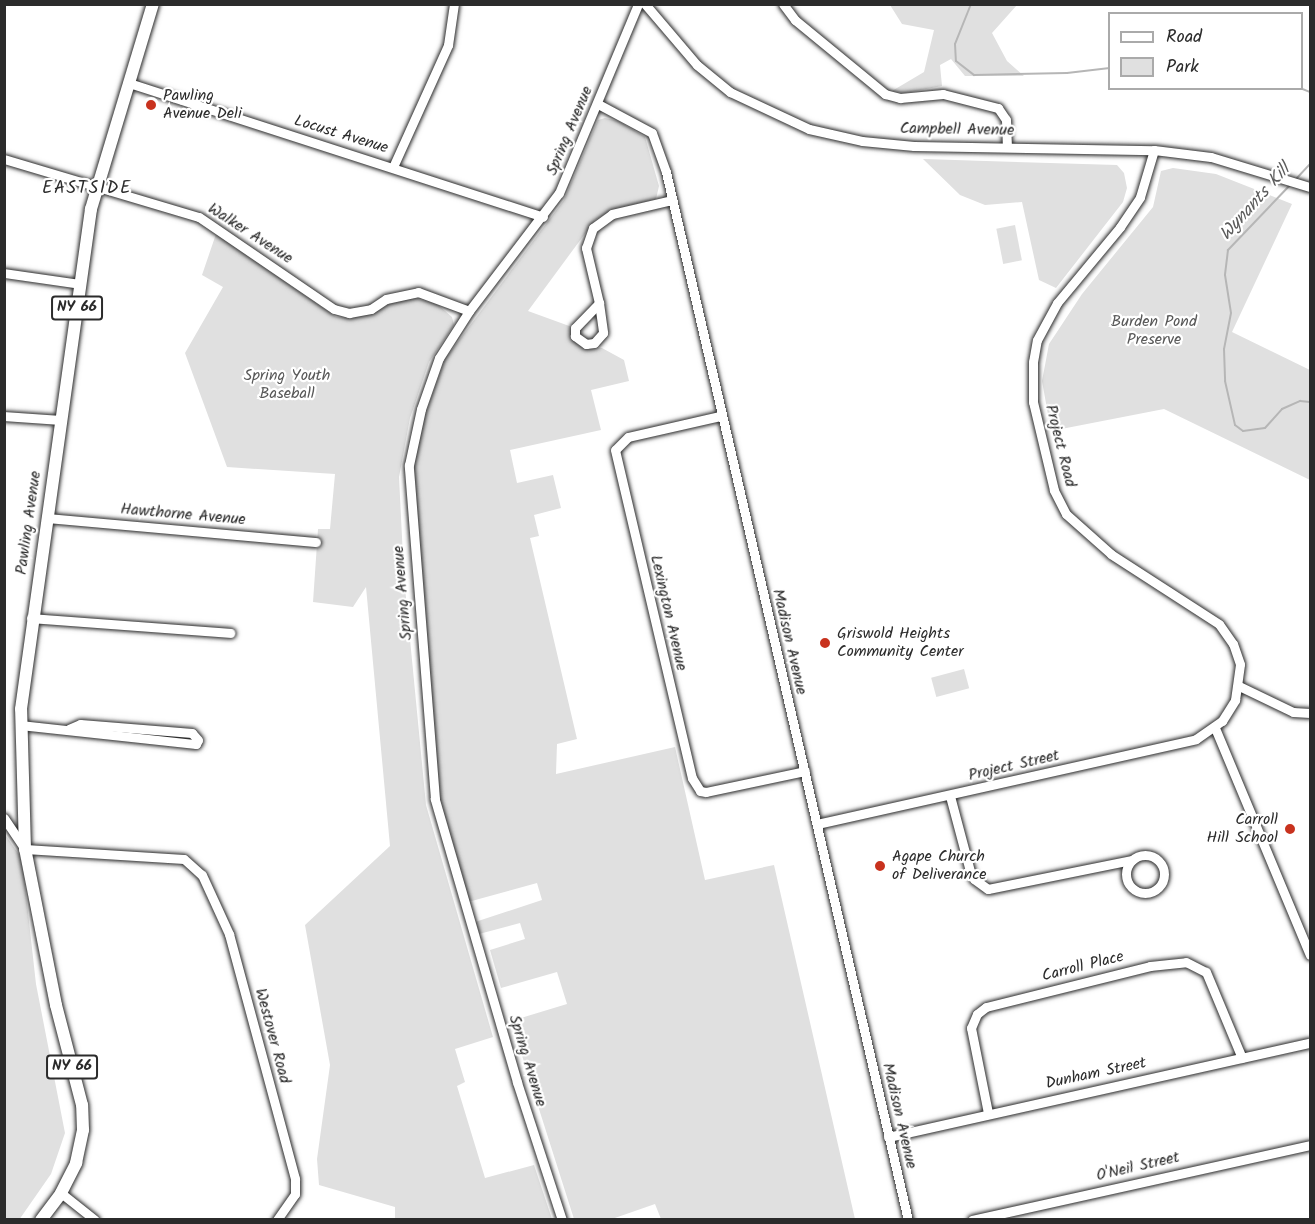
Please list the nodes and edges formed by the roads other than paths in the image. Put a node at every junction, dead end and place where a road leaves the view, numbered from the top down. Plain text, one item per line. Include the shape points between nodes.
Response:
1 (153, 4) edge
2 (454, 4) edge
3 (638, 4) edge
4 (645, 4) edge
5 (783, 4) edge
6 (129, 83) junction
7 (598, 104) junction
8 (1007, 146) junction
9 (1154, 150) junction
10 (4, 159) edge
11 (393, 167) junction
12 (97, 185) junction
13 (1311, 187) edge
14 (672, 200) junction
15 (543, 217) junction
16 (4, 273) edge
17 (80, 284) junction
18 (598, 303) dead end
19 (469, 311) junction
20 (4, 416) edge
21 (720, 416) junction
22 (60, 420) junction
23 (46, 518) junction
24 (316, 542) dead end
25 (31, 618) junction
26 (230, 633) dead end
27 (1239, 687) junction
28 (1311, 713) edge
29 (20, 725) junction
30 (1215, 728) junction
31 (69, 729) junction
32 (805, 771) junction
33 (950, 796) junction
34 (4, 818) edge
35 (817, 824) junction
36 (25, 849) junction
37 (1132, 860) junction
38 (1311, 955) edge
39 (1311, 1043) edge
40 (1242, 1058) junction
41 (988, 1113) junction
42 (888, 1137) junction
43 (1311, 1144) edge
44 (61, 1193) junction
45 (1012, 1215) edge
46 (40, 1220) edge
47 (95, 1220) edge
48 (277, 1220) edge
49 (562, 1220) edge
50 (908, 1220) edge
51 (972, 1220) edge

1 - 6 main road, Pawling Avenue / NY 66
2 - 11 street via 448,45
3 - 7 street, Spring Avenue
4 - 8 street, Campbell Avenue via 697,65 730,92 809,129 862,141
5 - 8 street via 795,20 885,94 900,98 943,94 998,108 1006,120
6 - 11 street, Locust Avenue
6 - 12 main road, Pawling Avenue / NY 66
7 - 14 street, Madison Avenue via 652,133
7 - 15 street, Spring Avenue via 572,169
8 - 9 street, Campbell Avenue
9 - 13 street, Campbell Avenue via 1211,157
9 - 27 street, Project Road via 1140,197 1057,303 1037,340 1032,377 1035,415 1054,490 1066,514 1112,554 1219,624 1238,654
10 - 12 street, Walker Avenue
11 - 15 street, Locust Avenue
12 - 17 main road, Pawling Avenue / NY 66
12 - 19 street, Walker Avenue via 199,217 334,309 349,313 371,309 386,299 418,292
14 - 18 street via 612,214 593,228 586,248
14 - 21 street, Madison Avenue
15 - 19 street, Spring Avenue
16 - 17 street
17 - 22 main road, Pawling Avenue / NY 66
19 - 49 street, Spring Avenue via 435,368 409,465 435,799 493,1002
20 - 22 street
21 - 32 street, Madison Avenue
21 - 32 street, Lexington Avenue via 628,437 617,444 615,457 697,787 700,791 715,792
22 - 23 main road, Pawling Avenue / NY 66
23 - 24 street, Hawthorne Avenue
23 - 25 main road, Pawling Avenue / NY 66
25 - 26 street
25 - 29 main road, Pawling Avenue / NY 66
27 - 28 street via 1293,712
27 - 30 street, Project Road via 1227,716
29 - 31 street
29 - 36 main road, Pawling Avenue / NY 66
30 - 33 street, Project Street via 1196,739
30 - 38 street
31 - 31 street via 81,734 196,744 198,740 192,733 80,724
32 - 35 street, Madison Avenue
33 - 35 street, Project Street
33 - 37 street via 970,871 988,889
34 - 36 street
35 - 42 street, Madison Avenue
36 - 44 main road, Pawling Avenue / NY 66 via 56,1005 82,1105 81,1148
36 - 48 street, Westover Road via 118,853 191,862 202,875 229,934 296,1179 295,1194
37 - 37 street via 1143,855 1160,862 1163,880 1155,890 1143,893 1132,888 1126,870
39 - 40 street, Dunham Street
40 - 41 street, Dunham Street
40 - 41 street, Carroll Place via 1206,972 1186,962 1150,966 986,1007 977,1014 971,1028
41 - 42 street, Dunham Street
42 - 50 street, Madison Avenue
43 - 45 street, O'Neil Street
44 - 46 main road, Pawling Avenue / NY 66
44 - 47 street
45 - 51 street, O'Neil Street

